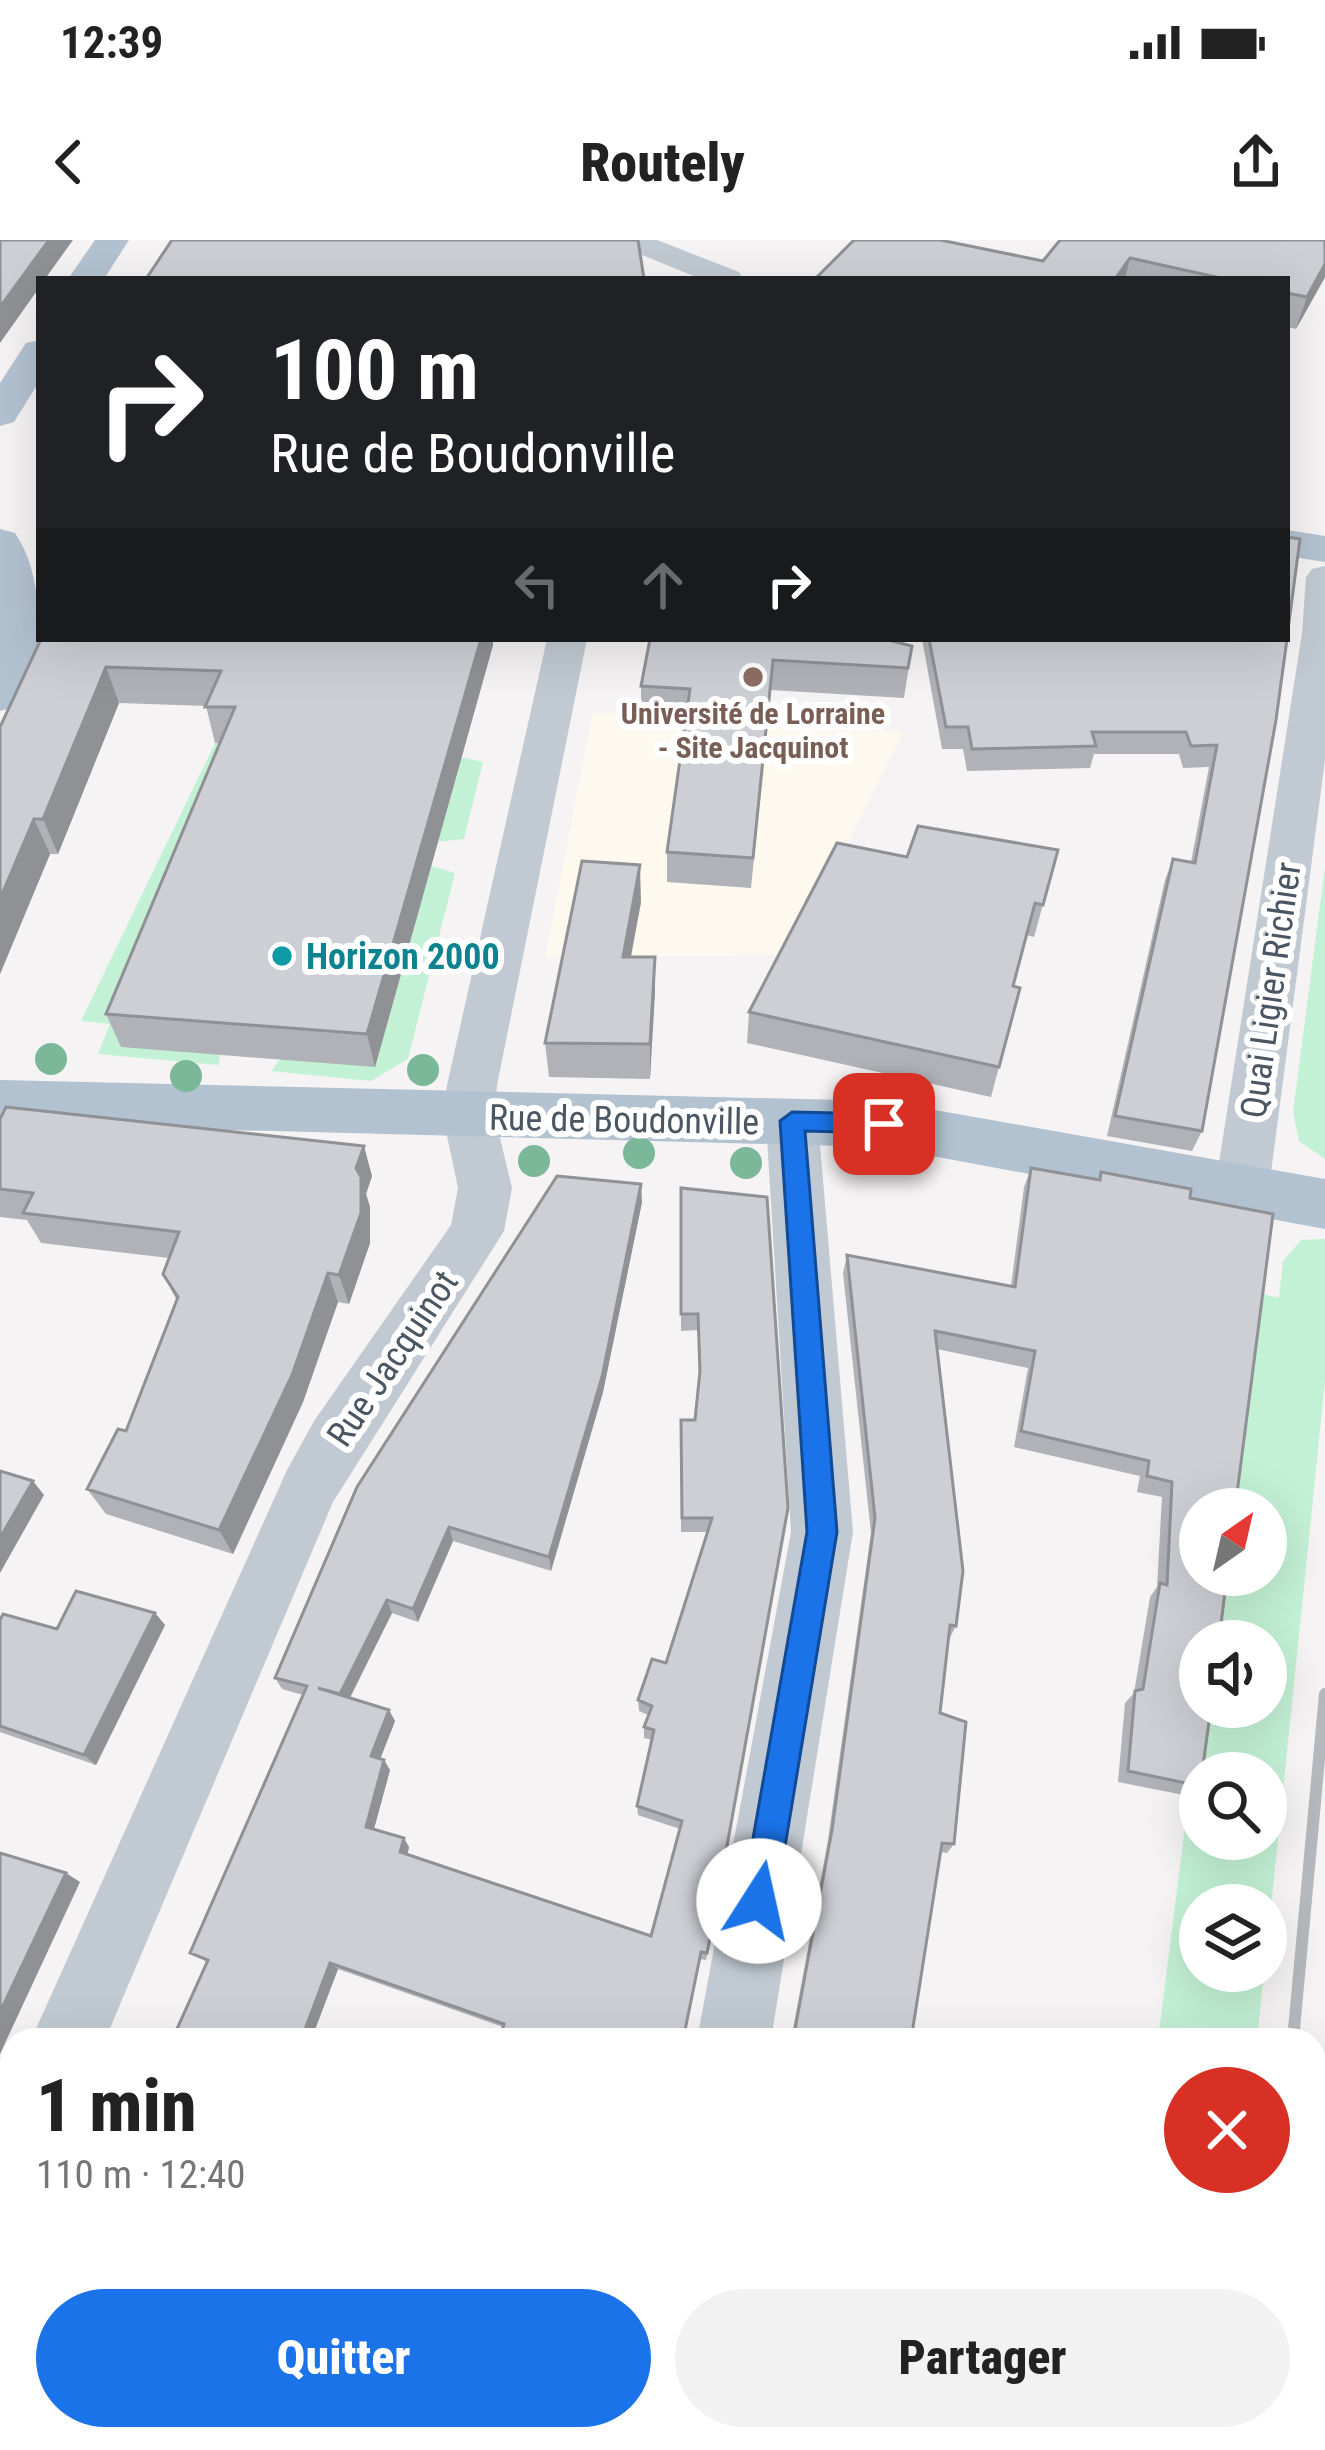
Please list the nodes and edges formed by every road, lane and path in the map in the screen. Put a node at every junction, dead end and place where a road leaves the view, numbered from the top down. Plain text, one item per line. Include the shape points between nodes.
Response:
1 (112, 240) edge
2 (631, 240) edge
3 (731, 240) edge
4 (718, 275) edge
5 (88, 276) edge
6 (36, 357) edge
7 (36, 417) edge
8 (1, 427) edge
9 (0, 542) edge
10 (1290, 543) edge
11 (1325, 549) edge
12 (1325, 578) edge
13 (20, 609) edge
14 (566, 642) edge
15 (0, 696) edge
16 (0, 1102) edge
17 (469, 1117) junction
18 (792, 1121) junction
19 (1242, 1188) junction
20 (1325, 1204) edge
21 (73, 2028) edge
22 (736, 2028) edge

1 - 5 main road
2 - 4 street
3 - 4 street
6 - 8 main road
7 - 8 main road
9 - 13 main road
10 - 11 main road
12 - 19 street, Quai Ligier Richier
13 - 15 main road via 20,666
14 - 17 street, Rue Jacquinot
16 - 17 main road, Rue de Boudonville
17 - 18 main road, Rue de Boudonville
17 - 21 street, Rue Jacquinot via 484,1188 477,1231 308,1489
18 - 19 main road, Rue de Boudonville via 922,1127
18 - 22 street via 822,1532
19 - 20 main road, Rue de Boudonville

